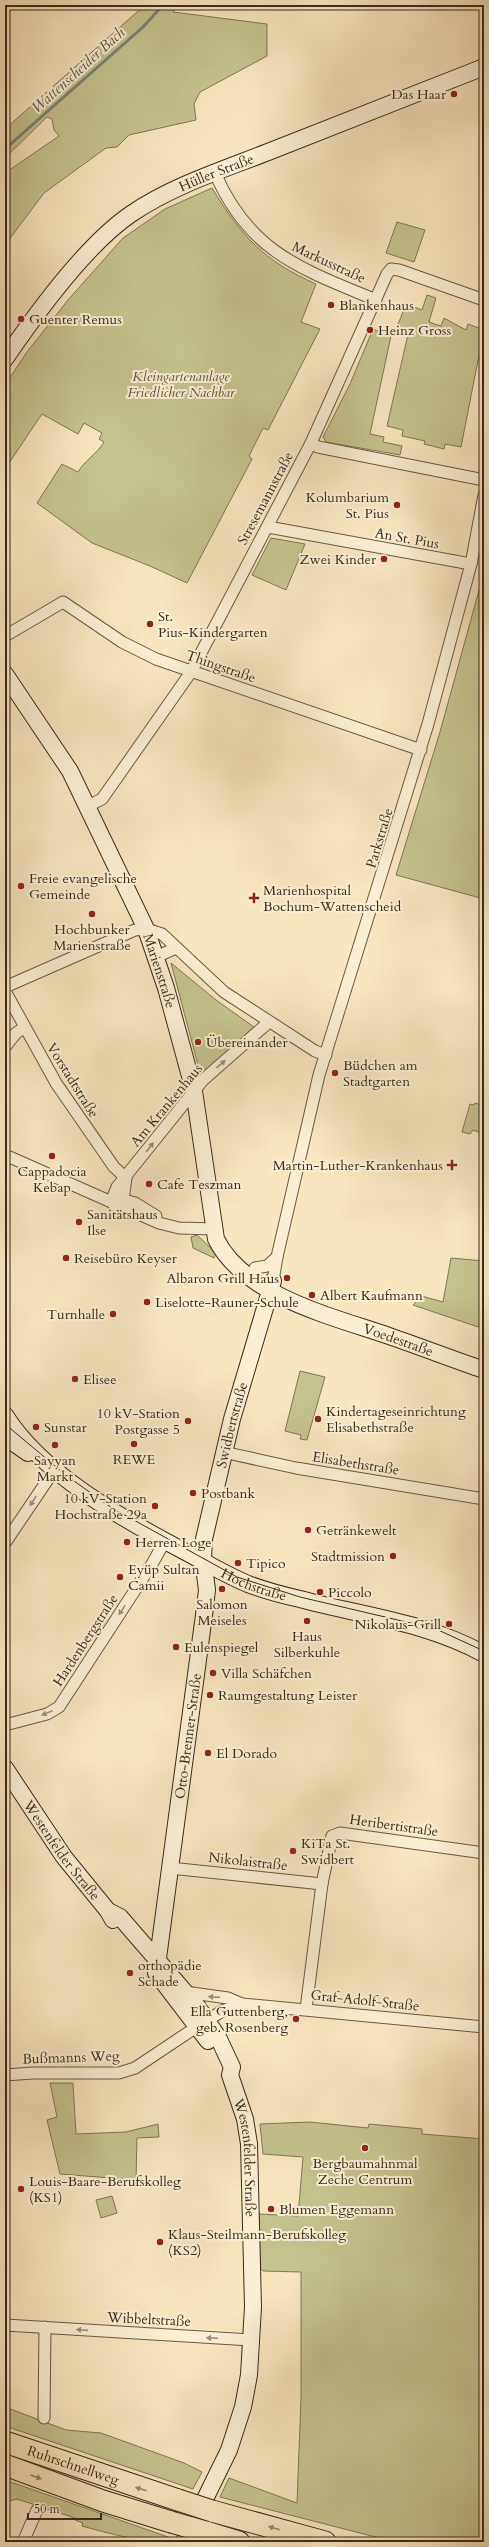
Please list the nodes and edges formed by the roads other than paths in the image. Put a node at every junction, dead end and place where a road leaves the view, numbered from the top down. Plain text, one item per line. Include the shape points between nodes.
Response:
1 (484, 67) edge
2 (215, 173) junction
3 (376, 300) junction
4 (484, 300) edge
5 (5, 359) edge
6 (311, 443) junction
7 (484, 480) edge
8 (484, 495) edge
9 (268, 527) junction
10 (471, 564) junction
11 (5, 636) edge
12 (191, 672) junction
13 (5, 674) edge
14 (421, 750) junction
15 (88, 806) junction
16 (146, 928) junction
17 (176, 948) junction
18 (156, 957) junction
19 (5, 987) edge
20 (5, 991) edge
21 (269, 1022) junction
22 (24, 1028) junction
23 (5, 1047) edge
24 (326, 1055) junction
25 (194, 1091) junction
26 (5, 1155) edge
27 (126, 1178) junction
28 (117, 1201) junction
29 (214, 1229) junction
30 (276, 1257) junction
31 (255, 1268) junction
32 (272, 1285) junction
33 (484, 1370) edge
34 (5, 1415) edge
35 (5, 1437) edge
36 (224, 1452) junction
37 (51, 1466) junction
38 (484, 1499) edge
39 (165, 1541) junction
40 (5, 1543) edge
41 (204, 1562) junction
42 (484, 1654) edge
43 (5, 1725) edge
44 (5, 1768) edge
45 (484, 1853) edge
46 (170, 1868) junction
47 (322, 1884) junction
48 (165, 1909) junction
49 (108, 1911) junction
50 (134, 1934) junction
51 (157, 1968) junction
52 (185, 1992) junction
53 (242, 2004) junction
54 (306, 2009) junction
55 (202, 2023) junction
56 (484, 2027) edge
57 (5, 2075) edge
58 (5, 2325) edge
59 (45, 2327) junction
60 (251, 2340) junction
61 (44, 2418) dead end
62 (5, 2442) edge
63 (5, 2465) edge
64 (37, 2510) dead end
65 (23, 2542) edge
66 (184, 2542) edge
67 (239, 2542) edge
68 (325, 2542) edge

1 - 2 street, Hüller Straße
2 - 3 street, Markusstraße via 225,197 240,217 258,239 282,258 306,271
2 - 5 street, Hüller Straße via 147,204 130,214 102,238 60,287
3 - 4 street, Stresemannstraße via 391,270
3 - 6 street, Stresemannstraße
6 - 7 street
6 - 9 street, Stresemannstraße
8 - 10 street, Parkstraße
9 - 10 street, An St. Pius
9 - 12 street, Stresemannstraße
10 - 14 street, Parkstraße
11 - 12 street, Thingstraße via 62,602 122,642 156,659
12 - 14 street, Thingstraße
12 - 15 street, Stresemannstraße via 102,799
13 - 15 street, Marienstraße via 57,751
14 - 24 street, Parkstraße
15 - 16 street, Marienstraße
16 - 17 street via 162,934
16 - 18 street, Marienstraße
16 - 19 street via 135,930
17 - 18 street
17 - 21 street via 224,992
18 - 25 street, Marienstraße
20 - 22 street, Vorstadtstraße
21 - 24 street via 315,1051
25 -> 21 street, Am Krankenhaus via 203,1080
22 - 23 street via 16,1033
22 - 27 street, Vorstadtstraße via 76,1113 114,1167
24 - 30 street, Parkstraße
27 -> 25 street, Am Krankenhaus
25 - 29 street, Marienstraße
26 - 28 street via 92,1194
27 - 28 street, Am Krankenhaus via 117,1187
28 - 29 street via 159,1224 179,1228
29 - 31 street, Voedestraße via 236,1253
29 - 32 street, Voedestraße via 220,1247 237,1268
30 - 31 street via 267,1266
30 - 32 street, Parkstraße
31 - 32 street, Voedestraße
32 - 33 street, Voedestraße via 293,1302
32 - 36 street, Swidbertstraße
34 - 37 street, Hochstraße via 20,1435
35 - 37 street, Hochstraße
36 - 38 street, Elisabethstraße via 296,1468
36 - 41 street, Swidbertstraße via 204,1539
37 - 39 street, Hochstraße via 118,1514
37 -> 40 street
39 - 41 street, Hochstraße
39 -> 43 street, Hardenbergstraße via 59,1707 47,1714
41 - 42 street, Hochstraße via 254,1586 440,1633
41 - 46 street, Otto-Brenner-Straße via 207,1590
44 - 49 street, Westenfelder Straße via 64,1857
45 - 47 street, Heribertistraße via 340,1833 332,1836 329,1844
46 - 47 street, Nikolaistraße
46 - 48 street, Otto-Brenner-Straße
47 - 54 street, Heribertistraße
48 - 50 street, Otto-Brenner-Straße via 156,1930 146,1935
48 - 51 street, Otto-Brenner-Straße
49 - 50 street, Westenfelder Straße via 120,1917
49 - 51 street, Westenfelder Straße via 112,1919
50 - 51 street, Westenfelder Straße
51 - 52 street, Westenfelder Straße
51 - 55 street, Westenfelder Straße
53 -> 52 street, Graf-Adolf-Straße via 228,1998
52 - 55 street, Westenfelder Straße
53 - 54 street, Graf-Adolf-Straße
53 - 55 street, Graf-Adolf-Straße via 222,2011
54 - 56 street, Graf-Adolf-Straße
55 - 57 street, Bußmanns Weg via 135,2068 119,2073
55 - 60 street, Westenfelder Straße via 223,2071 230,2075 245,2119 249,2144
58 - 59 street, Wibbeltstraße
60 -> 59 street, Wibbeltstraße
59 - 61 street
60 - 66 street, Westenfelder Straße via 246,2391 235,2435
68 -> 62 highway, Ruhrschnellweg, bridge via 212,2511
63 -> 67 highway, Ruhrschnellweg, bridge via 103,2501
64 - 65 street

